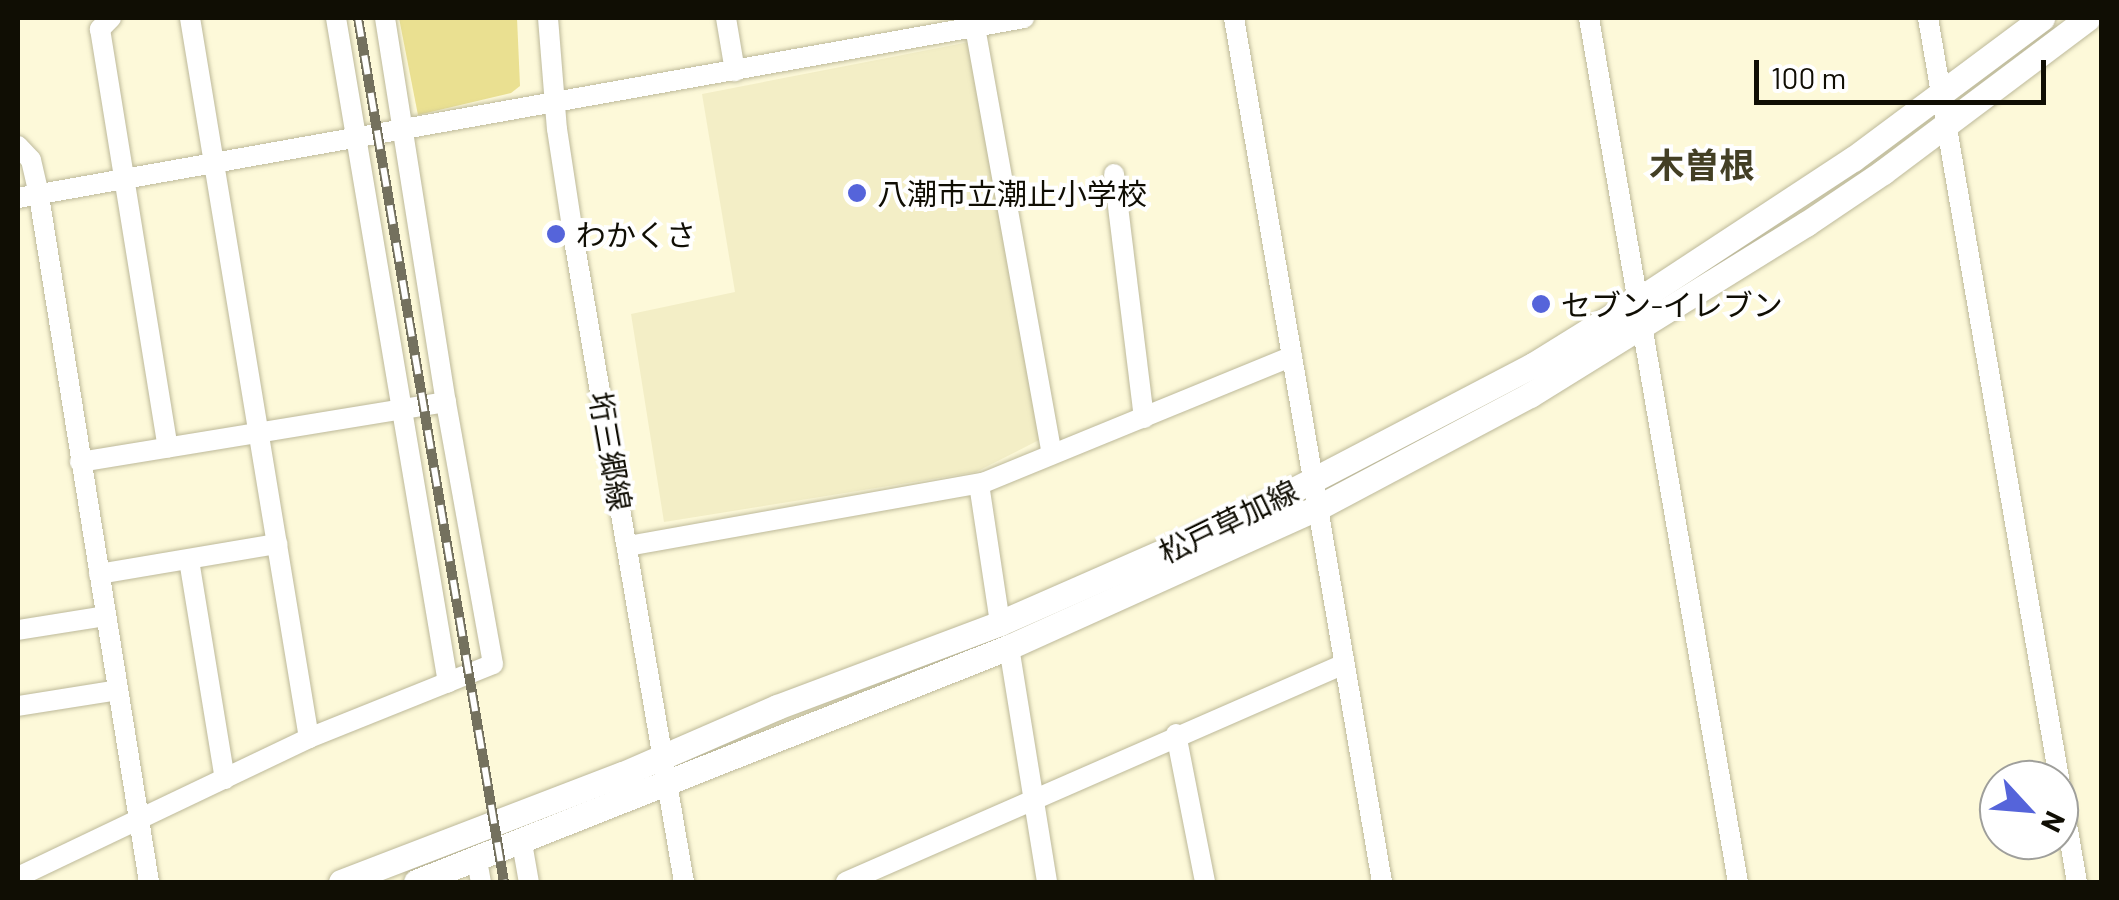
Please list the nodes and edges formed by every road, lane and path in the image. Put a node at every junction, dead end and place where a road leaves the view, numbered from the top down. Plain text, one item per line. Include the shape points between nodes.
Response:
1 (111, 18) edge
2 (190, 18) edge
3 (336, 18) edge
4 (386, 18) edge
5 (548, 18) edge
6 (726, 18) edge
7 (1024, 18) edge
8 (1234, 18) edge
9 (1589, 18) edge
10 (1928, 18) edge
11 (2042, 18) edge
12 (2088, 18) edge
13 (975, 27) junction
14 (904, 28) edge
15 (735, 71) junction
16 (1942, 95) junction
17 (554, 101) junction
18 (1948, 124) junction
19 (405, 131) junction
20 (356, 140) junction
21 (18, 146) edge
22 (213, 165) junction
23 (1114, 174) dead end
24 (125, 181) junction
25 (28, 197) edge
26 (1638, 300) junction
27 (1643, 326) junction
28 (1292, 356) junction
29 (446, 402) junction
30 (401, 408) junction
31 (1144, 418) junction
32 (258, 432) junction
33 (168, 448) junction
34 (1052, 453) junction
35 (80, 462) junction
36 (1312, 480) junction
37 (978, 484) junction
38 (1318, 507) junction
39 (277, 544) junction
40 (628, 546) junction
41 (189, 560) junction
42 (99, 574) junction
43 (105, 616) junction
44 (18, 630) edge
45 (1004, 635) junction
46 (1344, 664) junction
47 (448, 683) junction
48 (118, 690) junction
49 (18, 706) edge
50 (1176, 734) junction
51 (309, 738) junction
52 (663, 754) junction
53 (225, 779) junction
54 (667, 782) junction
55 (1033, 796) junction
56 (139, 820) junction
57 (522, 843) junction
58 (479, 871) edge
59 (18, 873) edge
60 (148, 882) edge
61 (341, 882) edge
62 (416, 882) edge
63 (529, 882) edge
64 (684, 882) edge
65 (846, 882) edge
66 (1047, 882) edge
67 (1204, 882) edge
68 (1382, 882) edge
69 (1738, 882) edge
70 (2078, 882) edge

1 - 24 street via 100,29
2 - 22 street
3 - 20 street
4 - 19 street
5 - 17 street, 垳三郷線
6 - 15 street
7 - 13 street
8 - 28 street
9 - 26 street
10 - 16 street
11 - 16 main road, 松戸草加線
12 - 18 main road, 松戸草加線
13 - 14 street
13 - 34 street
14 - 15 street
15 - 17 street
16 - 18 street
16 - 26 main road, 松戸草加線
17 - 19 street
17 - 40 street, 垳三郷線
18 - 27 main road, 松戸草加線
18 - 70 street
19 - 20 street
19 - 29 street
20 - 22 street
20 - 30 street
21 - 25 street via 31,160
22 - 24 street
22 - 32 street
23 - 31 street
24 - 25 street
24 - 33 street
25 - 35 street
26 - 27 street
26 - 36 main road, 松戸草加線 via 1533,365
27 - 38 main road, 松戸草加線 via 1530,395
27 - 69 street
28 - 31 street
28 - 36 street
29 - 30 street
29 - 47 street via 493,664
30 - 32 street
30 - 47 street
31 - 34 street
32 - 33 street
32 - 39 street
33 - 35 street
34 - 37 street
35 - 42 street
36 - 38 street
36 - 45 main road, 松戸草加線
37 - 40 street
37 - 45 street
38 - 45 main road, 松戸草加線
38 - 46 street
39 - 41 street
39 - 51 street
40 - 52 street, 垳三郷線
41 - 42 street
41 - 53 street
42 - 43 street
43 - 44 street
43 - 48 street
45 - 52 main road, 松戸草加線
45 - 54 main road, 松戸草加線
45 - 55 street
46 - 50 street
46 - 68 street
47 - 51 street
48 - 49 street
48 - 56 street
50 - 55 street
50 - 67 street
51 - 53 street
52 - 54 street, 垳三郷線
52 - 61 main road, 松戸草加線
53 - 56 street
54 - 57 main road, 松戸草加線
54 - 64 street, 垳三郷線
55 - 65 street
55 - 66 street
56 - 59 street
56 - 60 street
57 - 58 main road, 松戸草加線
57 - 63 street
58 - 62 main road, 松戸草加線

